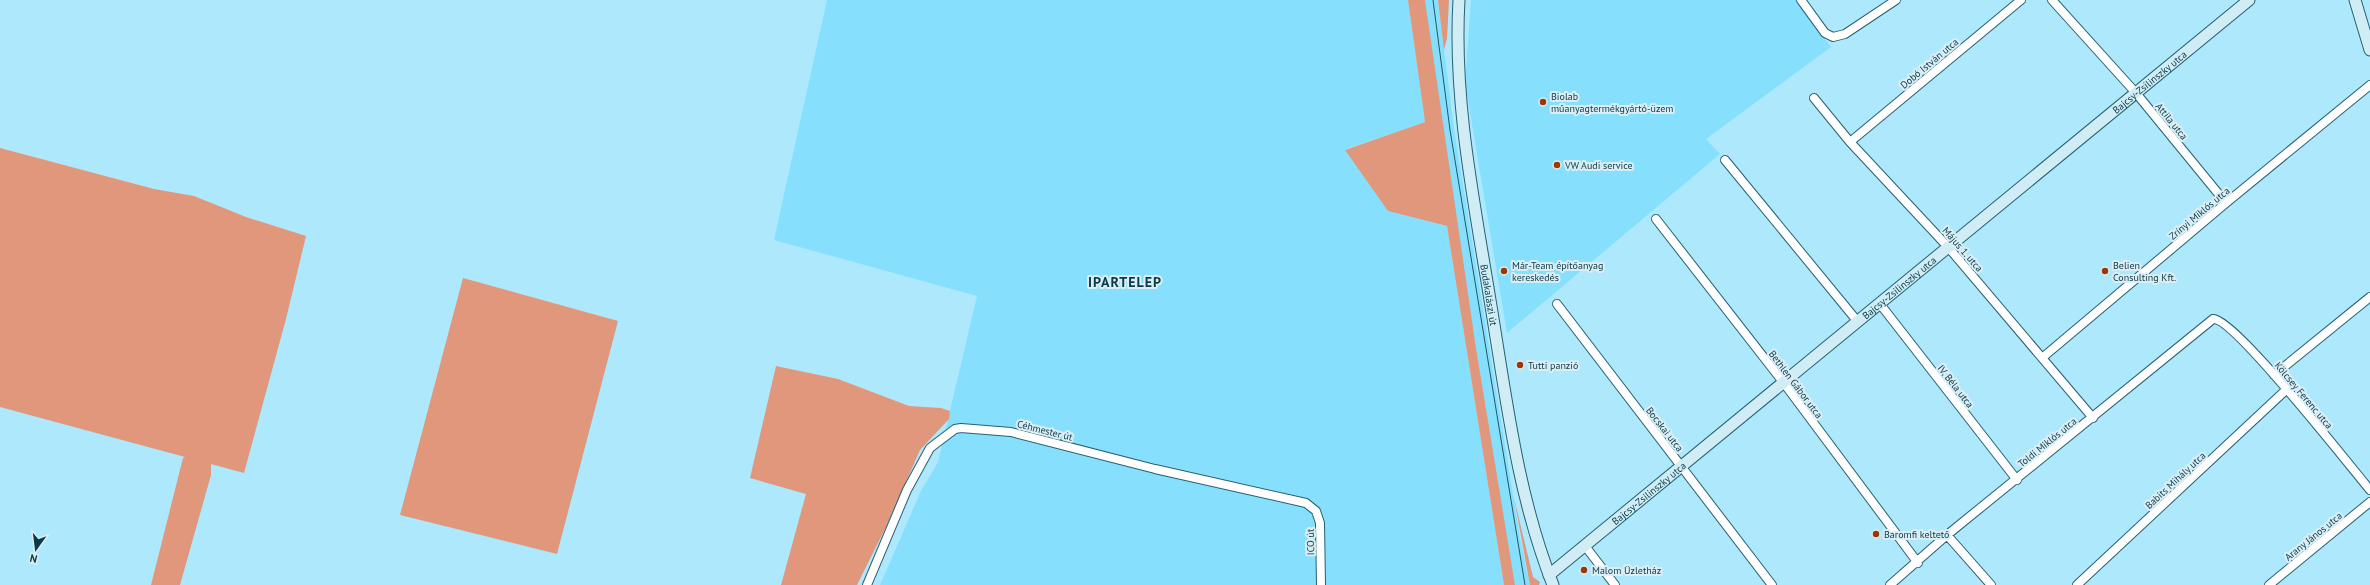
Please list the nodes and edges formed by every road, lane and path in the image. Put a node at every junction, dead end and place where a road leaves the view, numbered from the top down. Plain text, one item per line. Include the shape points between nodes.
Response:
1 (1459, 0) edge
2 (1801, 0) edge
3 (1896, 0) edge
4 (2021, 0) edge
5 (2052, 0) edge
6 (2249, 0) edge
7 (2355, 0) edge
8 (2370, 50) edge
9 (2370, 85) edge
10 (2136, 93) junction
11 (1814, 98) dead end
12 (1850, 142) junction
13 (1725, 160) dead end
14 (2226, 203) junction
15 (1656, 219) dead end
16 (1948, 247) junction
17 (2370, 297) edge
18 (1557, 304) dead end
19 (1880, 304) junction
20 (2217, 318) joint
21 (1858, 322) junction
22 (2042, 358) junction
23 (2274, 375) junction
24 (1783, 382) junction
25 (2287, 389) junction
26 (2092, 418) junction
27 (1682, 466) junction
28 (2017, 480) junction
29 (2370, 490) edge
30 (2370, 502) edge
31 (1306, 503) joint
32 (1947, 535) junction
33 (1585, 546) junction
34 (1918, 563) junction
35 (1551, 580) edge
36 (867, 585) edge
37 (1322, 585) edge
38 (1615, 585) edge
39 (1772, 585) edge
40 (1890, 585) edge
41 (1991, 585) edge
42 (2077, 585) edge
43 (2270, 585) edge

1 - 35 street, Budakalászi út via 1458,41 1462,107 1477,216 1523,490
2 - 3 street via 1825,33 1833,37 1845,34
4 - 12 street, Dobó István utca
5 - 10 street, Attila utca
6 - 10 street, Bajcsy-Zsilinszky utca
7 - 8 street
9 - 14 street, Zrínyi Miklós utca
10 - 14 street, Attila utca
10 - 16 street, Bajcsy-Zsilinszky utca
11 - 12 street, Május 1. utca
12 - 16 street, Május 1. utca
13 - 21 street
14 - 22 street, Zrínyi Miklós utca
15 - 24 street, Bethlen Gábor utca
16 - 19 street, Bajcsy-Zsilinszky utca
16 - 22 street, Május 1. utca
17 - 23 street
18 - 27 street, Bocskai utca
19 - 21 street, Bajcsy-Zsilinszky utca
19 - 28 street, IV. Béla utca
20 - 23 street, Kölcsey Ferenc utca via 2229,326
20 - 26 street, Toldi Miklós utca via 2200,328
21 - 24 street, Bajcsy-Zsilinszky utca
22 - 26 street, Május 1. utca
23 - 25 street, Kölcsey Ferenc utca
24 - 27 street, Bajcsy-Zsilinszky utca
24 - 34 street, Bethlen Gábor utca
25 - 29 street, Kölcsey Ferenc utca
25 - 42 street, Babits Mihály utca
26 - 28 street, Toldi Miklós utca
27 - 33 street, Bajcsy-Zsilinszky utca
27 - 39 street, Bocskai utca
28 - 32 street, Toldi Miklós utca
30 - 43 street, Arany János utca
31 - 36 street, Céhmester út via 1155,469 1011,432 955,429 930,448 907,490
31 - 37 street, ICO út via 1316,511 1320,523
32 - 34 street, Toldi Miklós utca
32 - 41 street
33 - 35 street, Bajcsy-Zsilinszky utca
33 - 38 street
34 - 40 street, Toldi Miklós utca

